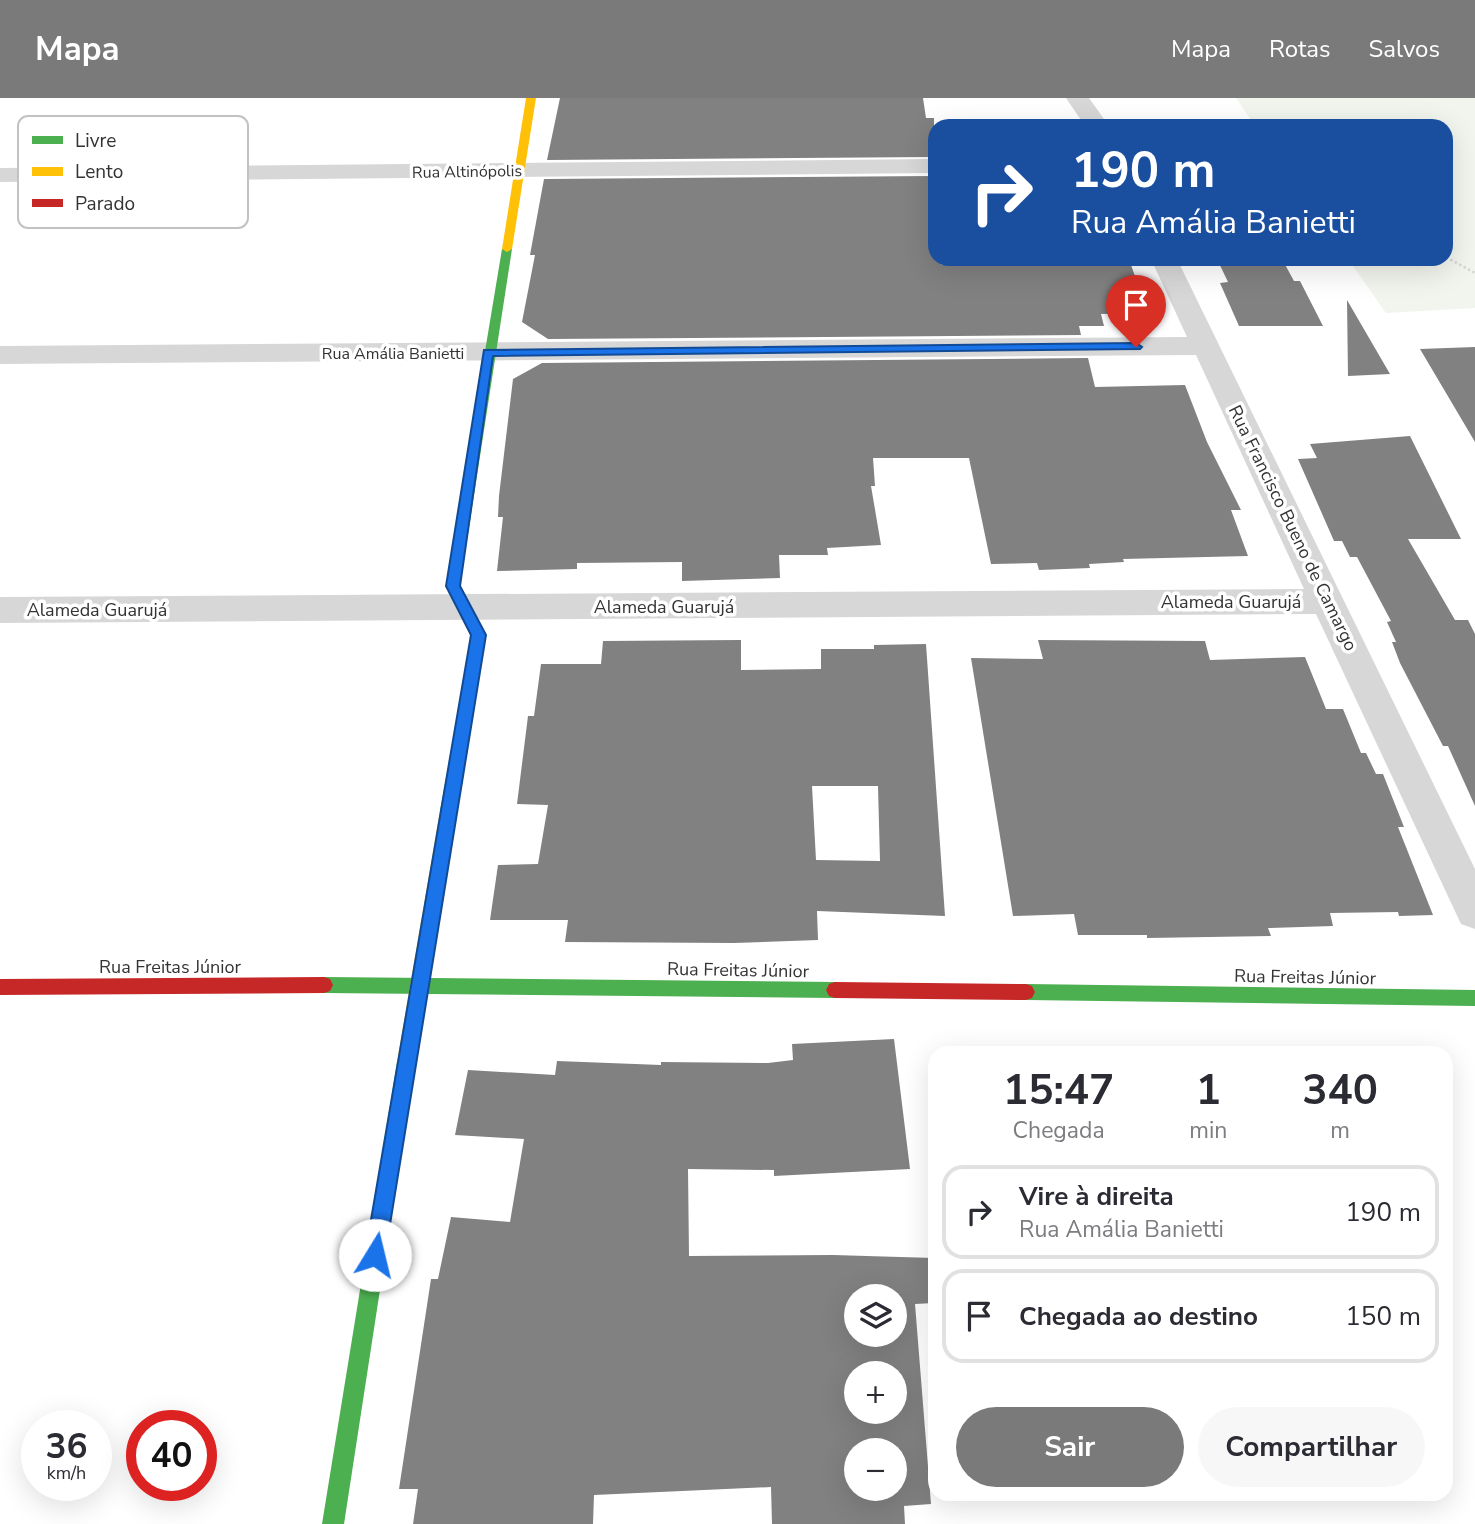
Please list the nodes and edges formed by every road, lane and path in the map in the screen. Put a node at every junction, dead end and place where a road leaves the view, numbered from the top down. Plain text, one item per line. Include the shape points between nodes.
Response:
1 (531, 98) edge
2 (1077, 98) edge
3 (1092, 119) edge
4 (928, 166) edge
5 (520, 171) junction
6 (248, 173) edge
7 (0, 175) edge
8 (18, 175) edge
9 (1453, 261) edge
10 (1167, 266) edge
11 (1475, 273) edge
12 (1206, 346) junction
13 (488, 352) junction
14 (0, 355) edge
15 (1328, 601) junction
16 (465, 608) junction
17 (0, 610) edge
18 (1475, 911) edge
19 (418, 985) junction
20 (0, 987) edge
21 (1475, 999) edge
22 (332, 1524) edge

1 - 5 street
2 - 3 street
4 - 5 street, Rua Altinópolis
5 - 6 street, Rua Altinópolis
5 - 13 street
7 - 8 street, Rua Altinópolis
9 - 11 path
10 - 12 street, Rua Francisco Bueno de Camargo
12 - 13 street, Rua Amália Banietti
12 - 15 street, Rua Francisco Bueno de Camargo
13 - 14 street, Rua Amália Banietti
13 - 16 street via 453,586
15 - 16 street, Alameda Guarujá
15 - 18 street, Rua Francisco Bueno de Camargo
16 - 17 street, Alameda Guarujá
16 - 19 street via 479,635
19 - 20 street, Rua Freitas Júnior
19 - 21 street, Rua Freitas Júnior
19 - 22 street

